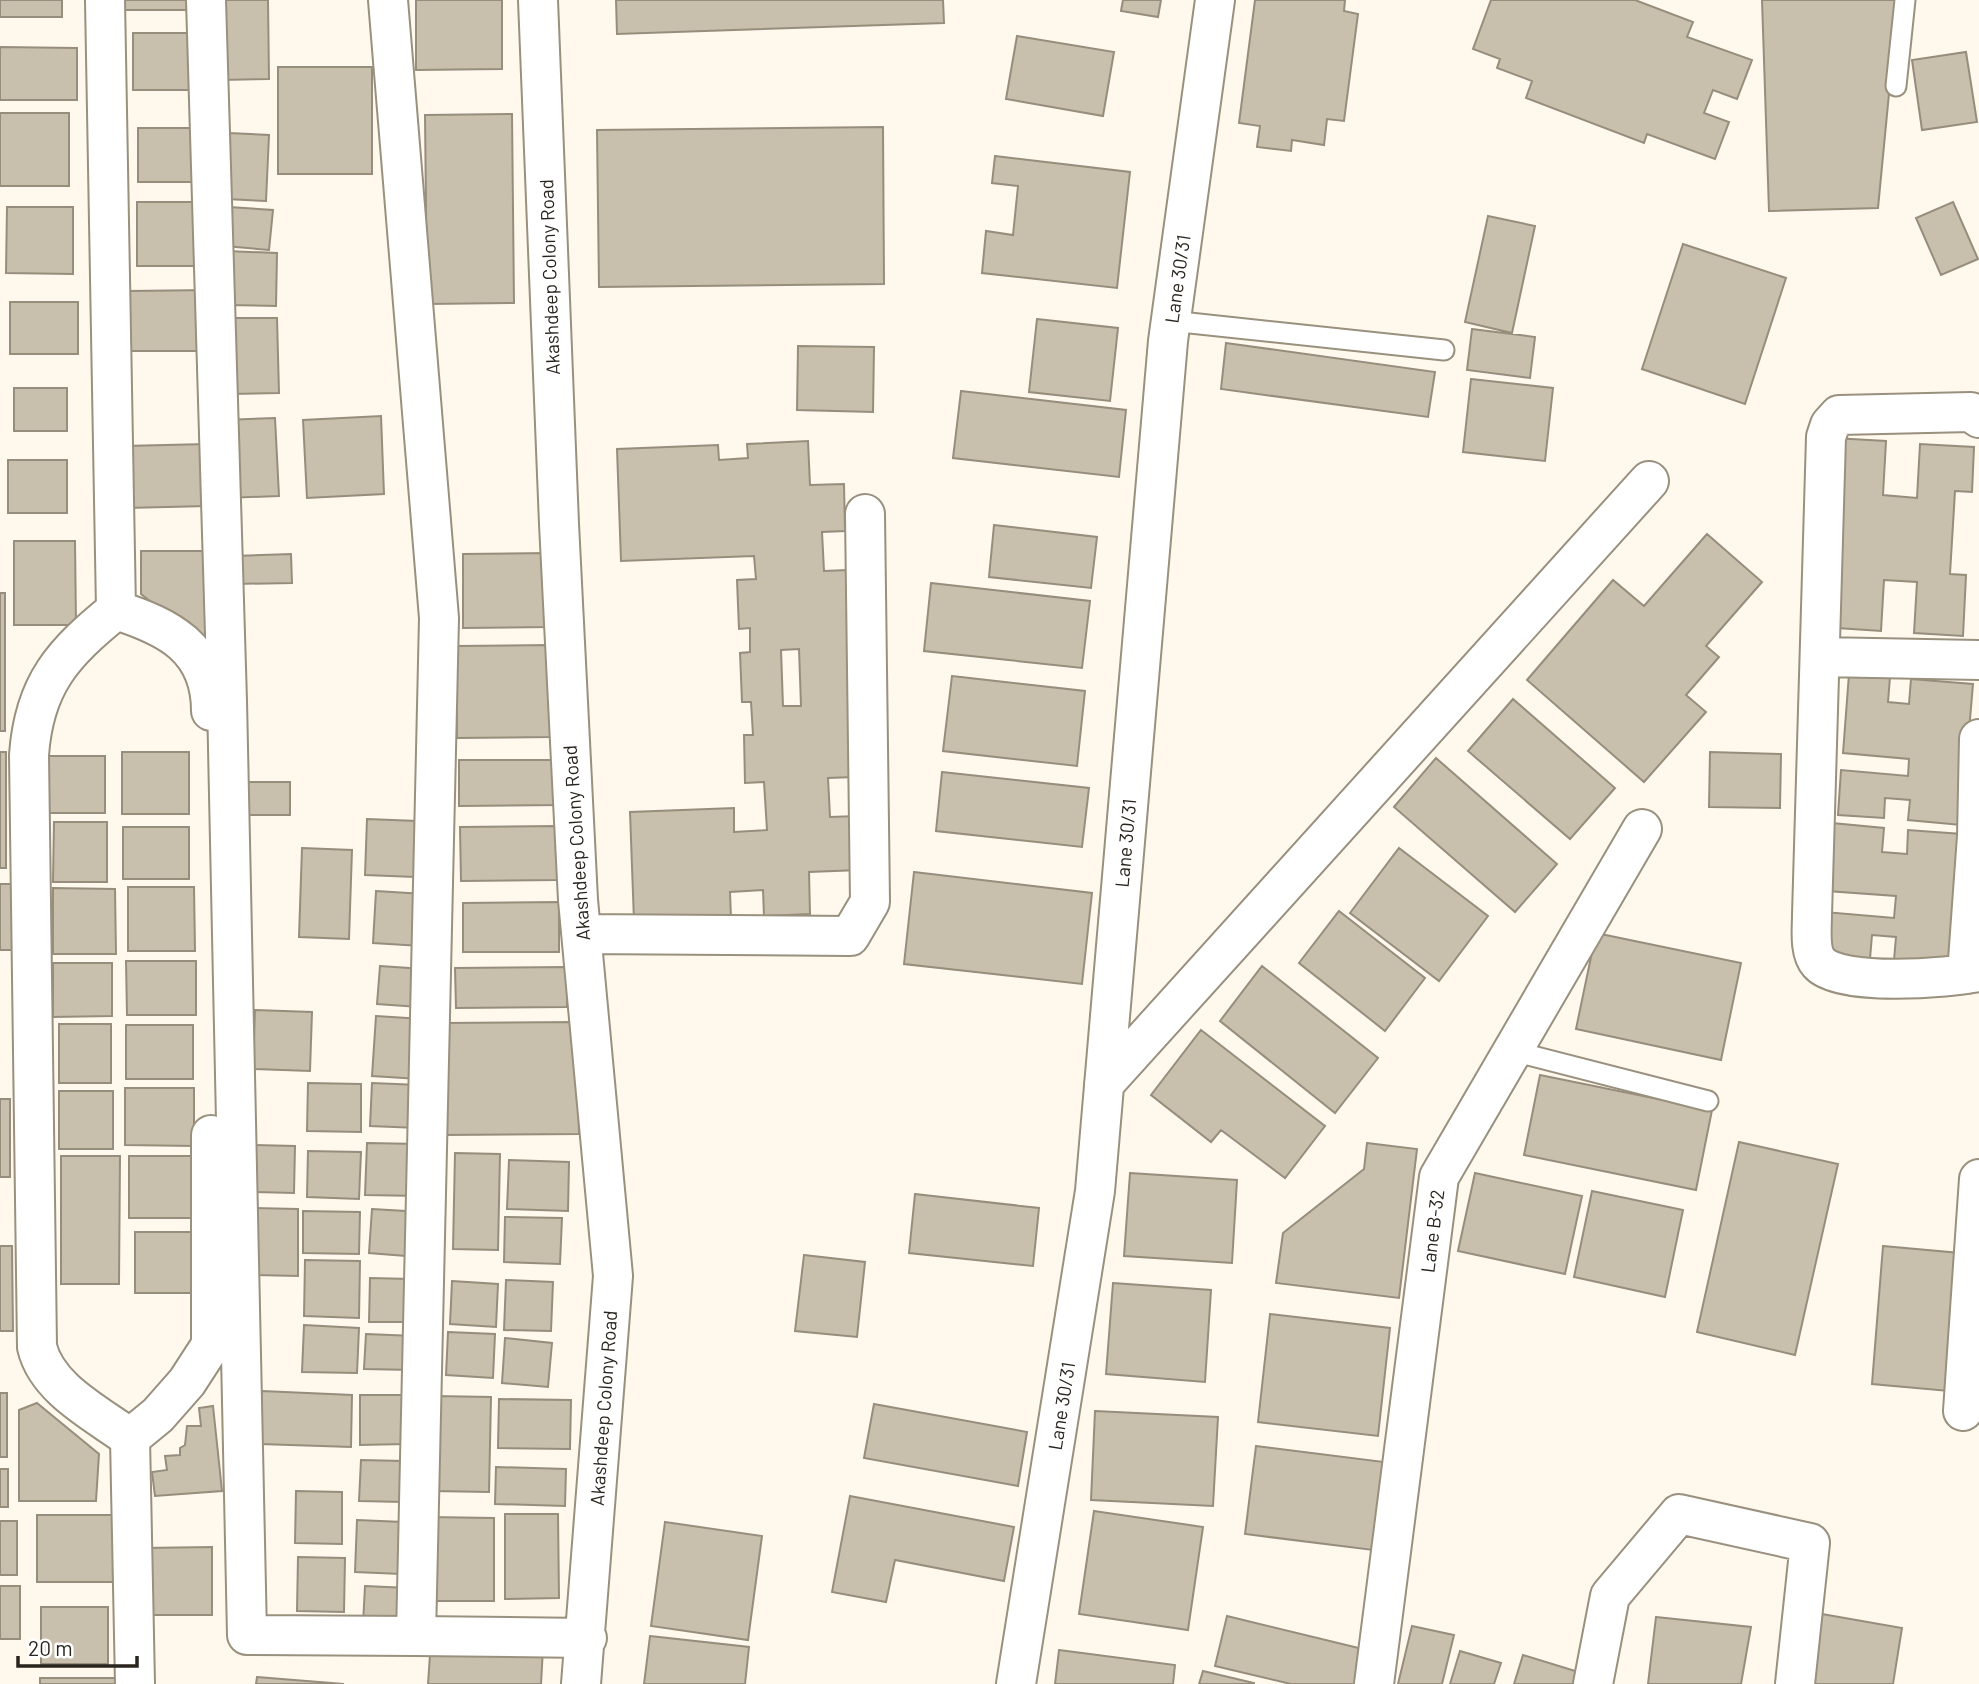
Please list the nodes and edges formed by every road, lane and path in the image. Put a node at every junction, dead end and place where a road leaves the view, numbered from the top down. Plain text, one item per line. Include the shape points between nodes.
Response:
1 (106, 0) edge
2 (206, 0) edge
3 (388, 0) edge
4 (538, 0) edge
5 (1215, 0) edge
6 (1905, 0) edge
7 (1896, 86) dead end
8 (1171, 321) junction
9 (1444, 350) dead end
10 (1979, 418) edge
11 (1649, 481) dead end
12 (865, 514) dead end
13 (116, 610) junction
14 (1821, 657) junction
15 (1979, 660) edge
16 (1979, 739) edge
17 (1643, 829) dead end
18 (582, 934) junction
19 (1973, 973) edge
20 (1513, 1051) junction
21 (1104, 1084) junction
22 (1708, 1101) dead end
23 (1979, 1179) edge
24 (1963, 1411) dead end
25 (130, 1438) junction
26 (416, 1636) junction
27 (587, 1638) junction
28 (135, 1684) edge
29 (581, 1684) edge
30 (1016, 1684) edge
31 (1374, 1684) edge
32 (1593, 1684) edge
33 (1795, 1684) edge

1 - 13 street
2 - 26 street via 247,1635
3 - 26 street via 439,618
4 - 18 street, Akashdeep Colony Road via 559,524
5 - 8 street, Lane 30/31
6 - 7 lane
8 - 9 lane
8 - 21 street, Lane 30/31
10 - 14 street via 1971,412 1839,415 1830,425 1826,437
11 - 21 street
12 - 18 street via 870,902 850,936
13 - 25 street via 76,643 47,683 32,720 36,1292 42,1366 57,1384
13 - 25 street via 155,622 177,637 197,656 211,699 211,1345 187,1382
14 - 15 street
14 - 19 street via 1812,915 1812,943 1818,962 1845,975
16 - 19 street
17 - 20 street, Lane B-32
18 - 27 street, Akashdeep Colony Road via 613,1276
20 - 22 lane
20 - 31 street, Lane B-32 via 1439,1177
21 - 30 street, Lane 30/31 via 1095,1191
23 - 24 street
25 - 28 street
26 - 27 street
27 - 29 street, Akashdeep Colony Road
32 - 33 street via 1610,1596 1679,1514 1811,1543

